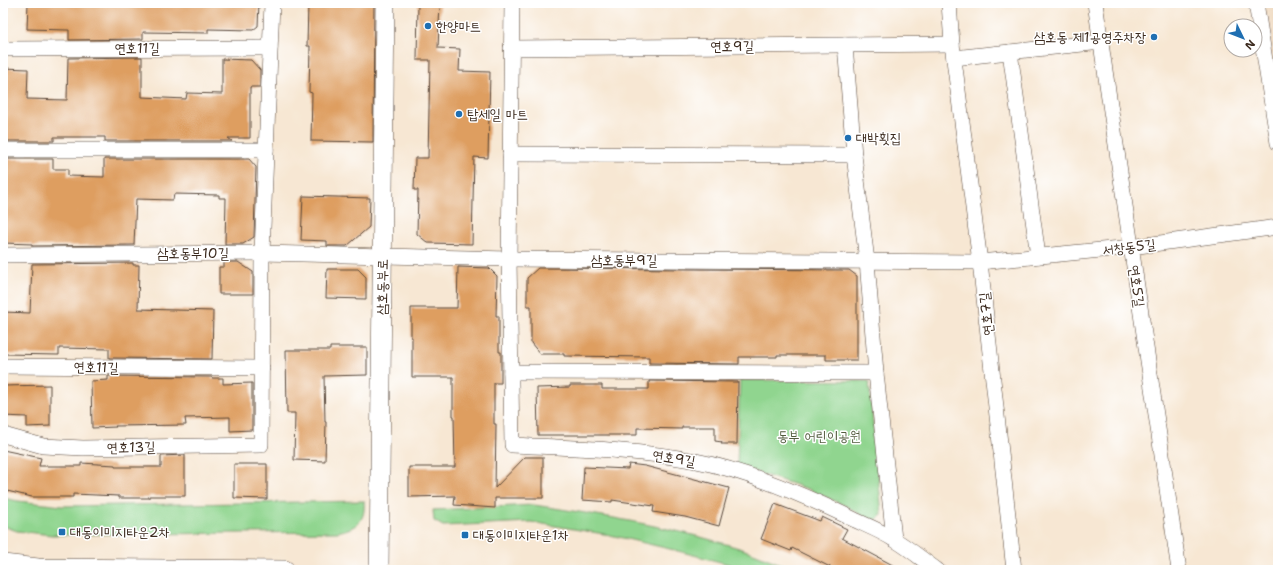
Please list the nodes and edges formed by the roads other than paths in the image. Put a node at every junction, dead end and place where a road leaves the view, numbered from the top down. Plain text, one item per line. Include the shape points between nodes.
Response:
1 (272, 3) edge
2 (385, 3) edge
3 (512, 3) edge
4 (949, 3) edge
5 (1095, 3) edge
6 (1256, 3) edge
7 (1100, 42) junction
8 (845, 45) junction
9 (270, 48) junction
10 (511, 48) junction
11 (3, 49) edge
12 (953, 51) junction
13 (1010, 52) junction
14 (1278, 143) edge
15 (3, 150) edge
16 (266, 150) junction
17 (510, 154) junction
18 (854, 155) junction
19 (1278, 227) edge
20 (1131, 247) junction
21 (262, 253) junction
22 (3, 255) edge
23 (382, 256) junction
24 (1038, 256) junction
25 (509, 259) junction
26 (866, 261) junction
27 (980, 262) junction
28 (3, 366) edge
29 (262, 368) junction
30 (511, 372) junction
31 (876, 373) junction
32 (3, 433) edge
33 (894, 539) junction
34 (3, 564) edge
35 (285, 570) edge
36 (379, 570) edge
37 (937, 570) edge
38 (1014, 570) edge
39 (1179, 570) edge

1 - 9 street
2 - 23 street, 삼호동부로
3 - 10 street, 연호9길
4 - 12 street, 연호7길
5 - 7 street, 연호5길
6 - 14 street
7 - 13 street
7 - 20 street, 연호5길
8 - 10 street, 연호9길
8 - 12 street, 연호9길
8 - 18 street
9 - 11 street, 연호11길
9 - 16 street
10 - 17 street, 연호9길
12 - 13 street
12 - 27 street, 연호7길
13 - 24 street
15 - 16 street
16 - 21 street
17 - 18 street
17 - 25 street, 연호9길
18 - 26 street
19 - 20 street, 서창동5길
20 - 24 street, 서창동5길
20 - 39 street, 연호5길
21 - 22 street, 삼호동부10길
21 - 23 street, 삼호동부10길
21 - 29 street
23 - 25 street, 삼호동부9길
23 - 36 street, 삼호동부로
24 - 27 street, 서창동5길
25 - 26 street, 삼호동부9길
25 - 30 street, 연호9길
26 - 27 street, 삼호동부9길
26 - 31 street
27 - 38 street, 연호7길
28 - 29 street, 연호11길
29 - 32 street, 연호13길 via 261,445 83,448 43,446
30 - 31 street
30 - 33 street, 연호9길 via 512,445 606,449 698,461 747,475 802,496
31 - 33 street
33 - 37 street, 연호9길
34 - 35 street via 38,568

